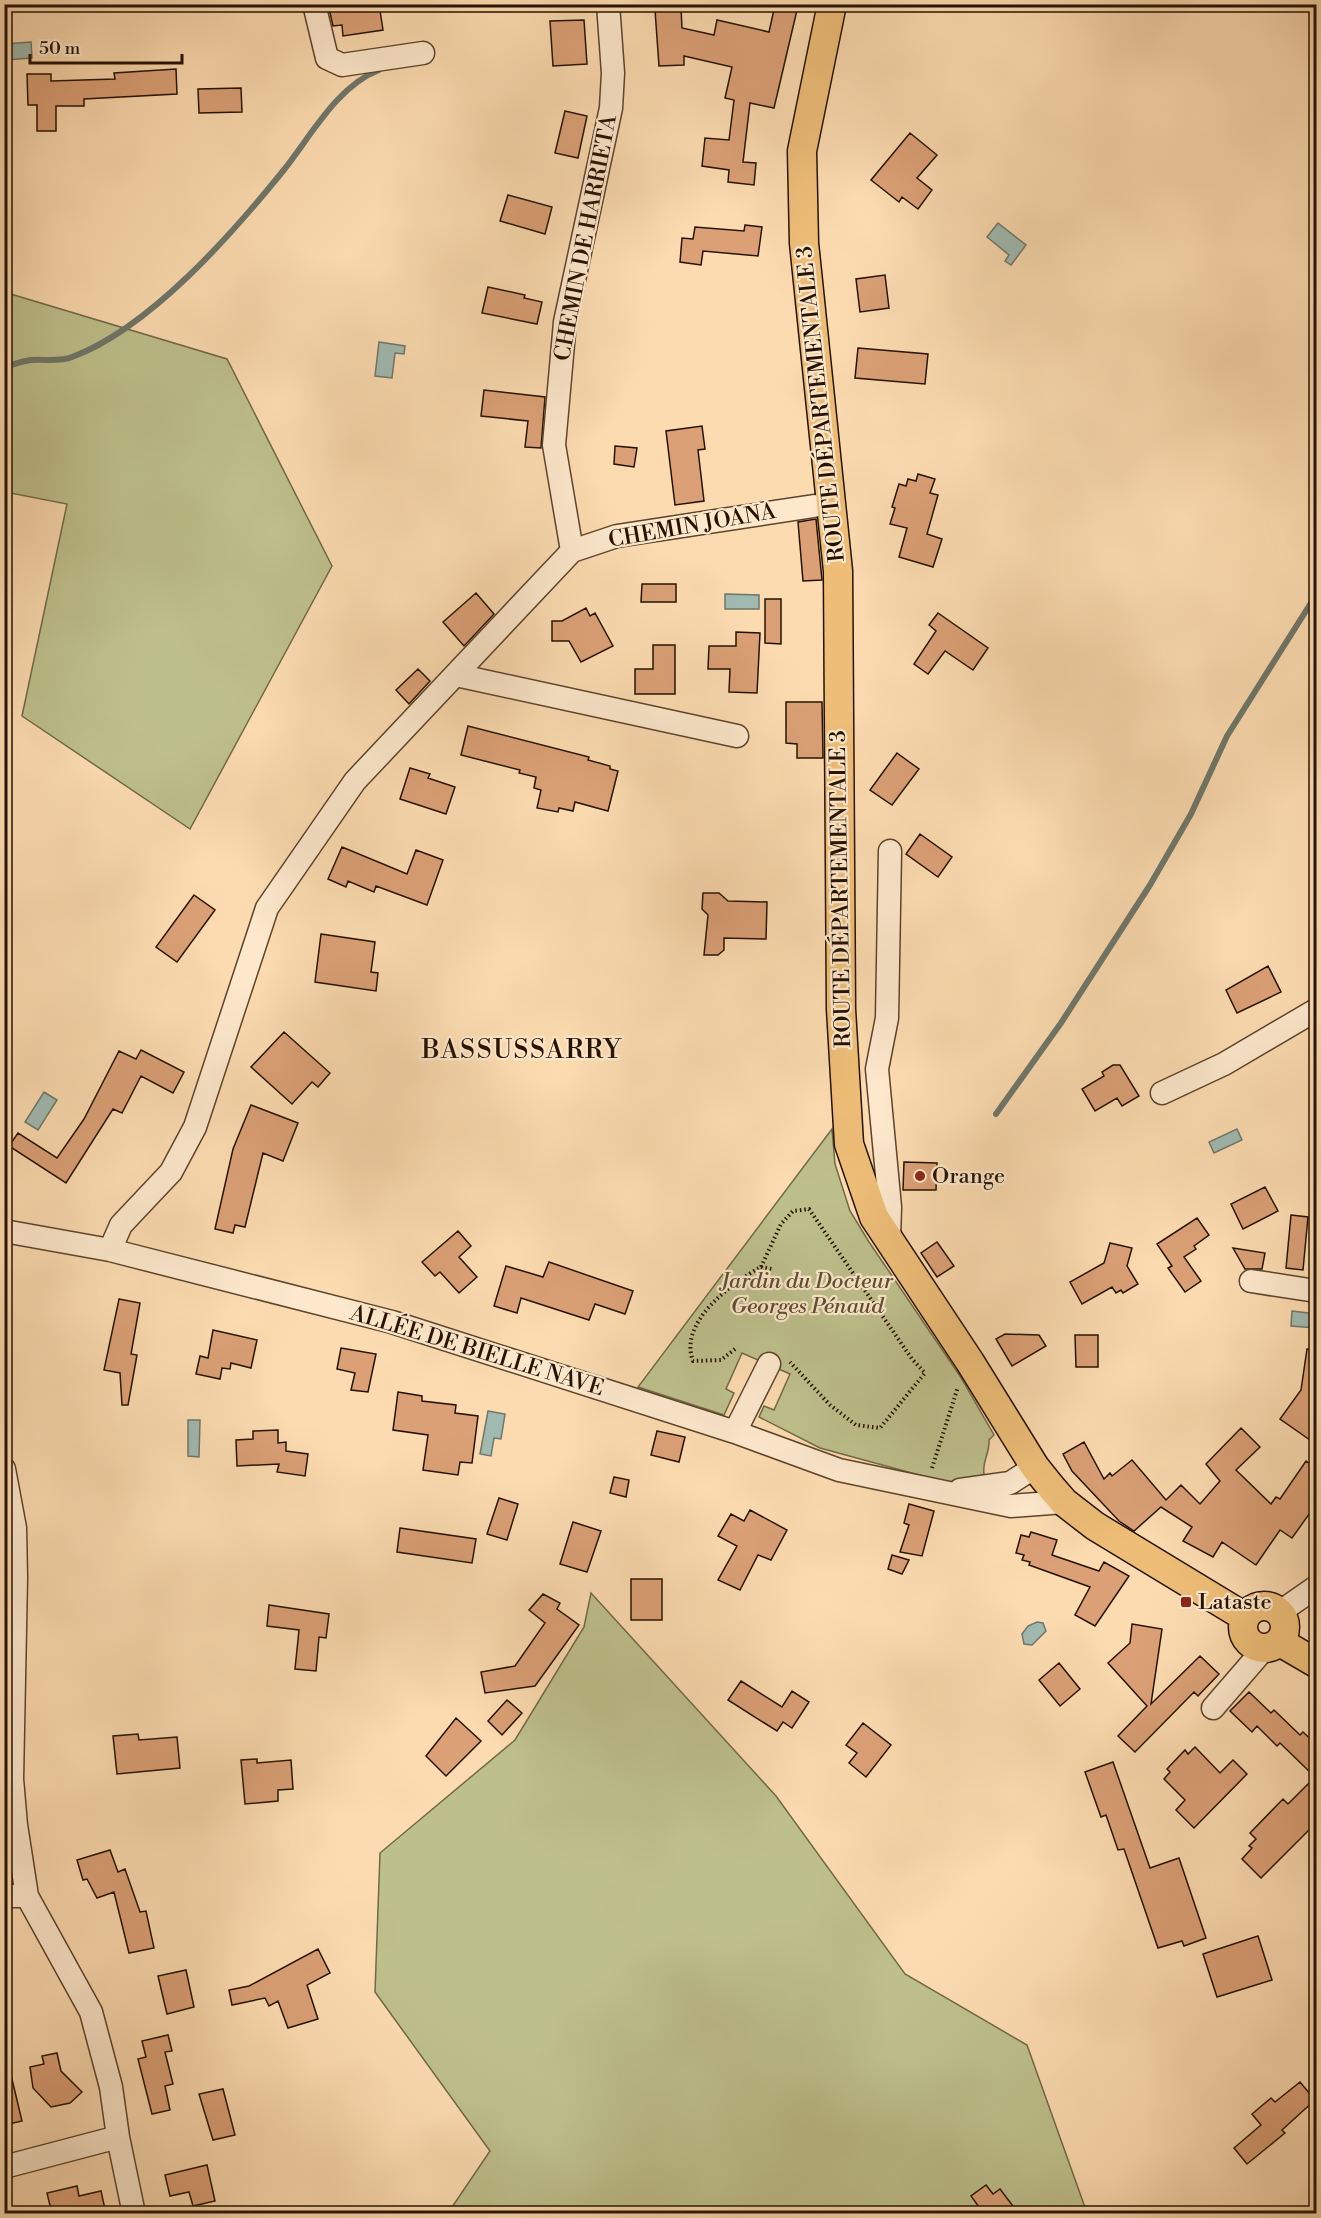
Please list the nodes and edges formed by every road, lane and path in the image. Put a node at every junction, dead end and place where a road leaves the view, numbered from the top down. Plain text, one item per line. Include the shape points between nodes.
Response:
1 (314, 4) edge
2 (608, 4) edge
3 (832, 4) edge
4 (423, 53) dead end
5 (814, 506) dead end
6 (572, 551) junction
7 (456, 675) junction
8 (737, 736) dead end
9 (890, 850) dead end
10 (1317, 1010) edge
11 (1162, 1093) dead end
12 (4, 1231) edge
13 (889, 1240) junction
14 (110, 1250) junction
15 (761, 1267) junction
16 (772, 1269) dead end
17 (1251, 1281) dead end
18 (1317, 1291) edge
19 (735, 1349) dead end
20 (776, 1360) joint
21 (735, 1432) junction
22 (1035, 1467) junction
23 (4, 1469) edge
24 (944, 1492) junction
25 (1064, 1502) junction
26 (10, 1569) edge
27 (1317, 1587) edge
28 (1280, 1612) junction
29 (1245, 1617) junction
30 (1272, 1645) junction
31 (1317, 1663) edge
32 (1213, 1708) dead end
33 (4, 1896) edge
34 (27, 1896) junction
35 (118, 2137) junction
36 (4, 2167) edge
37 (134, 2214) edge

1 - 4 street via 327,58 342,64
2 - 6 street, CHEMIN DE HARRIETA via 613,73 611,108 566,322 554,445
3 - 13 main road, ROUTE DÉPARTEMENTALE 3 via 802,151 804,243 838,571 841,1009 849,1144 874,1216
5 - 6 street, CHEMIN JOANA via 617,536
6 - 7 street
7 - 8 street
7 - 14 street via 355,781 267,908 195,1126 171,1172 121,1225
9 - 13 street via 886,1018 877,1069 890,1207
10 - 11 street via 1224,1064
12 - 14 street, ALLÉE DE BIELLE NAVE
13 - 22 main road, ROUTE DÉPARTEMENTALE 3
14 - 21 street, ALLÉE DE BIELLE NAVE via 392,1322
15 - 16 path
15 - 19 path via 734,1283 710,1308 690,1342 693,1360 721,1360
15 - 20 path via 781,1224 794,1211 809,1209 925,1373 880,1428 856,1425
17 - 18 street
20 - 21 street
21 - 24 street, ALLÉE DE BIELLE NAVE via 839,1470
22 - 24 street, ALLÉE DE BIELLE NAVE via 1010,1482
22 - 25 main road, ROUTE DÉPARTEMENTALE 3
23 - 26 street via 15,1528
24 - 25 street, ALLÉE DE BIELLE NAVE via 1011,1506
25 - 29 main road, ROUTE DÉPARTEMENTALE 3 via 1095,1526
26 - 34 street via 12,1779
27 - 28 street
28 - 29 main road via 1264,1605
28 - 30 main road via 1286,1625
29 - 30 main road via 1246,1638 1254,1646
30 - 31 main road
30 - 32 street
33 - 34 street
34 - 35 street via 91,2012 111,2087
35 - 36 street
35 - 37 street

